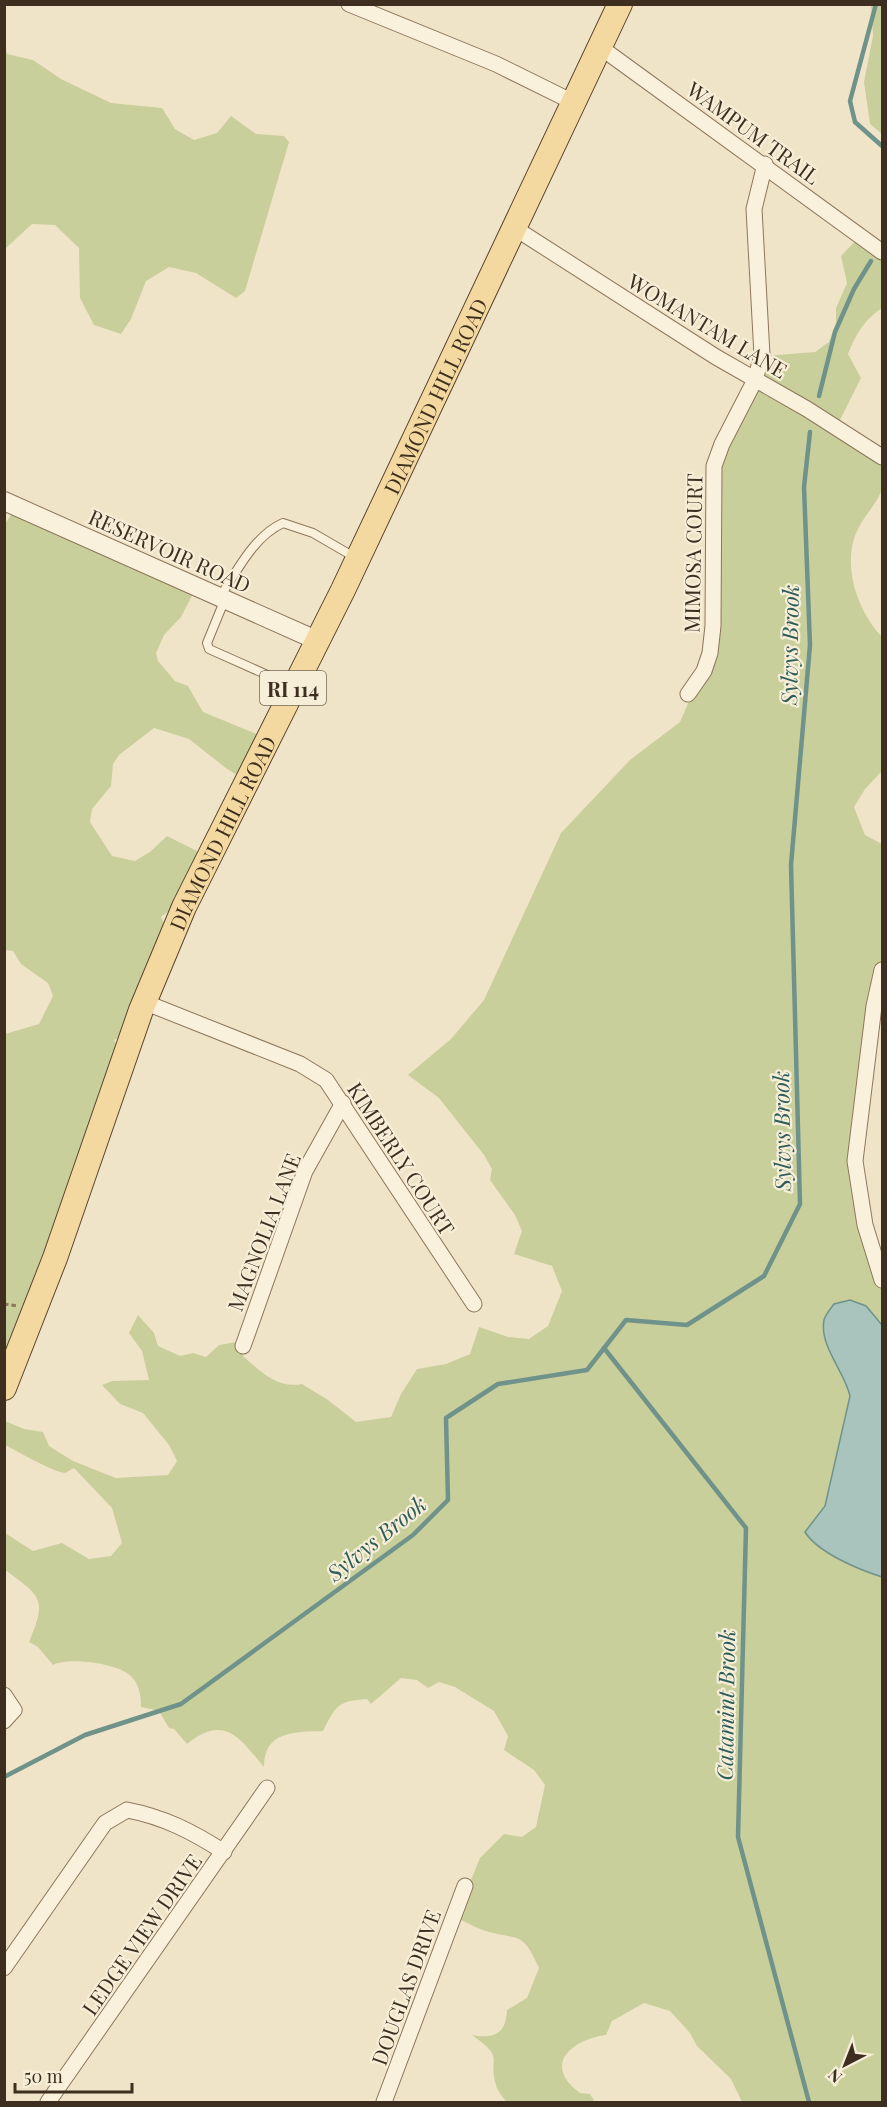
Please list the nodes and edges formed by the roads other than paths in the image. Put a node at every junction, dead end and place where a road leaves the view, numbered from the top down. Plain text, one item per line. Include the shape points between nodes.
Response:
1 (349, 4) edge
2 (620, 4) edge
3 (600, 47) junction
4 (573, 102) junction
5 (765, 164) junction
6 (513, 227) junction
7 (882, 252) edge
8 (755, 380) junction
9 (882, 456) edge
10 (4, 501) edge
11 (357, 559) junction
12 (222, 598) junction
13 (316, 640) junction
14 (293, 687) junction
15 (688, 694) dead end
16 (882, 970) edge
17 (144, 1002) junction
18 (343, 1103) junction
19 (882, 1280) edge
20 (474, 1304) dead end
21 (243, 1346) dead end
22 (4, 1388) edge
23 (4, 1695) edge
24 (4, 1721) edge
25 (267, 1788) dead end
26 (224, 1852) junction
27 (465, 1886) dead end
28 (4, 1968) edge
29 (48, 2103) edge
30 (384, 2103) edge

1 - 4 street via 496,64
2 - 3 main road, DIAMOND HILL ROAD / RI 114
3 - 4 main road, DIAMOND HILL ROAD / RI 114
3 - 5 street, WAMPUM TRAIL
4 - 6 main road, DIAMOND HILL ROAD / RI 114
5 - 7 street, WAMPUM TRAIL
5 - 8 street, MIMOSA COURT via 754,209 762,355
6 - 8 street, WOMANTAM LANE
6 - 11 main road, DIAMOND HILL ROAD / RI 114
8 - 9 street, WOMANTAM LANE
8 - 15 street, MIMOSA COURT via 714,466 711,644 704,671
10 - 12 street, RESERVOIR ROAD
11 - 12 lane via 313,533 283,523 269,529 244,559
11 - 13 main road, DIAMOND HILL ROAD / RI 114
12 - 13 street, RESERVOIR ROAD
12 - 14 lane via 207,643 209,649
13 - 14 main road, DIAMOND HILL ROAD / RI 114
14 - 17 main road, DIAMOND HILL ROAD / RI 114 via 184,907
16 - 19 street via 855,1161 865,1225
17 - 18 street, KIMBERLY COURT via 300,1064 326,1080
17 - 22 main road, DIAMOND HILL ROAD / RI 114 via 59,1247
18 - 20 street, KIMBERLY COURT
18 - 21 street, MAGNOLIA LANE via 305,1171
23 - 24 street via 14,1710
25 - 26 street, LEDGE VIEW DRIVE
26 - 28 street via 190,1830 127,1809 105,1823
26 - 29 street, LEDGE VIEW DRIVE
27 - 30 street, DOUGLAS DRIVE

